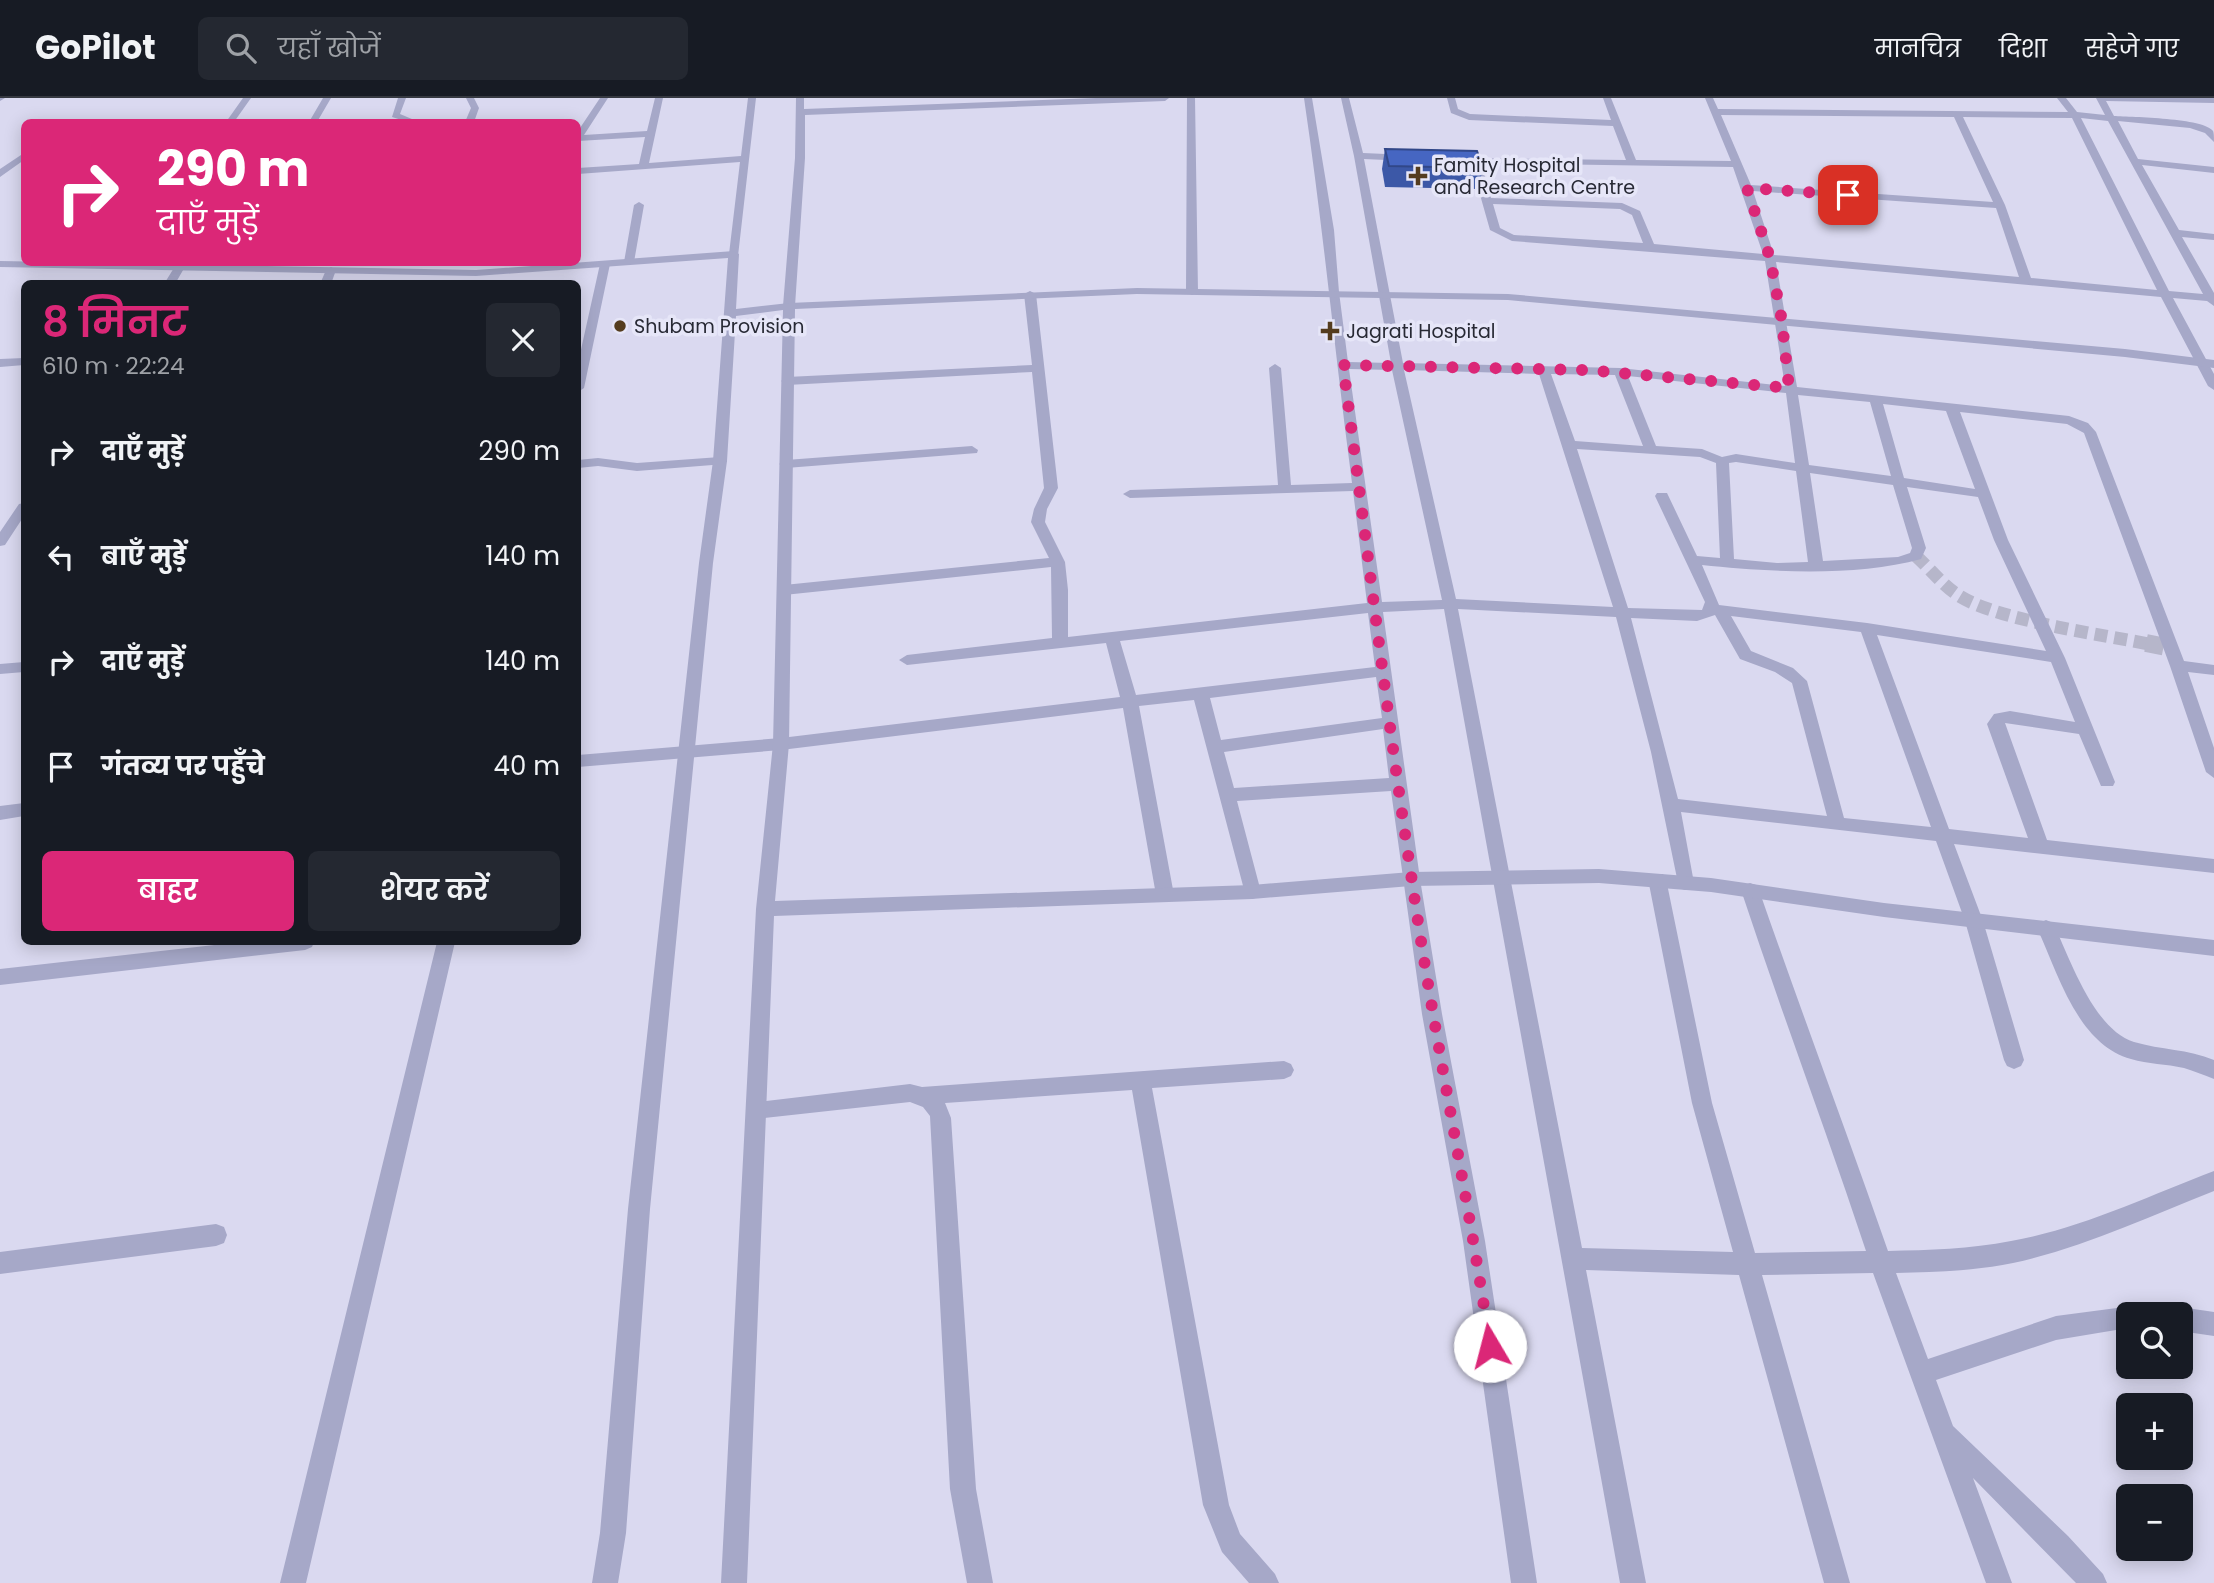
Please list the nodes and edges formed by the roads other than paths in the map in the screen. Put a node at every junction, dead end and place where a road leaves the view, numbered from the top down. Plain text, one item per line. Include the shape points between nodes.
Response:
1 (247, 98) edge
2 (327, 98) edge
3 (402, 98) edge
4 (470, 98) edge
5 (604, 98) edge
6 (659, 98) edge
7 (752, 98) edge
8 (800, 98) edge
9 (880, 98) edge
10 (1165, 98) edge
11 (1191, 98) edge
12 (1308, 98) edge
13 (1345, 98) edge
14 (1451, 98) edge
15 (1606, 98) edge
16 (1709, 98) edge
17 (2061, 98) edge
18 (2100, 98) edge
19 (2214, 100) edge
20 (1008, 101) edge
21 (1980, 106) dead end
22 (881, 109) junction
23 (800, 112) junction
24 (1715, 112) junction
25 (1956, 112) junction
26 (1991, 113) junction
27 (2075, 115) junction
28 (2111, 117) junction
29 (232, 119) edge
30 (315, 119) edge
31 (406, 119) edge
32 (471, 119) edge
33 (1615, 123) junction
34 (581, 133) edge
35 (651, 135) junction
36 (581, 138) edge
37 (2214, 139) edge
38 (1359, 156) junction
39 (21, 158) edge
40 (1423, 158) edge
41 (744, 159) junction
42 (1449, 159) edge
43 (1475, 160) junction
44 (2135, 161) junction
45 (1632, 162) junction
46 (1737, 164) junction
47 (5, 167) edge
48 (643, 167) junction
49 (2214, 170) edge
50 (581, 171) edge
51 (0, 174) edge
52 (1747, 188) junction
53 (1487, 201) junction
54 (639, 205) dead end
55 (2000, 205) junction
56 (2175, 233) junction
57 (2214, 237) edge
58 (1650, 247) junction
59 (734, 254) junction
60 (1770, 258) junction
61 (629, 262) junction
62 (21, 263) edge
63 (0, 264) edge
64 (605, 264) junction
65 (280, 266) edge
66 (331, 270) junction
67 (327, 280) edge
68 (2026, 281) junction
69 (1192, 292) junction
70 (1333, 292) junction
71 (1383, 293) junction
72 (1030, 294) junction
73 (2168, 295) junction
74 (2212, 301) edge
75 (789, 306) junction
76 (730, 313) junction
77 (1782, 321) junction
78 (591, 329) junction
79 (581, 330) edge
80 (21, 362) edge
81 (0, 363) edge
82 (2208, 363) edge
83 (1343, 365) junction
84 (1397, 365) junction
85 (1038, 368) junction
86 (1275, 368) dead end
87 (1543, 368) junction
88 (1620, 372) junction
89 (581, 374) edge
90 (787, 381) junction
91 (2214, 386) edge
92 (1789, 388) junction
93 (1876, 398) junction
94 (1951, 406) junction
95 (1570, 445) junction
96 (1650, 448) junction
97 (972, 450) dead end
98 (720, 461) junction
99 (1721, 461) junction
100 (581, 464) edge
101 (786, 464) junction
102 (1803, 468) junction
103 (1900, 483) junction
104 (1359, 487) junction
105 (1285, 489) junction
106 (1130, 494) dead end
107 (1984, 494) junction
108 (1662, 496) dead end
109 (21, 513) edge
110 (0, 542) edge
111 (1692, 560) junction
112 (1058, 562) junction
113 (1727, 565) junction
114 (1816, 565) junction
115 (784, 590) junction
116 (1450, 604) junction
117 (1376, 607) junction
118 (1716, 609) junction
119 (1623, 611) junction
120 (1867, 628) junction
121 (1111, 635) junction
122 (1060, 641) junction
123 (2057, 658) junction
124 (907, 660) dead end
125 (2178, 666) junction
126 (21, 667) edge
127 (0, 669) edge
128 (2214, 670) edge
129 (1384, 671) junction
130 (1201, 695) junction
131 (1130, 703) junction
132 (1391, 722) junction
133 (2085, 729) junction
134 (781, 744) junction
135 (1215, 747) junction
136 (688, 751) junction
137 (581, 761) edge
138 (2214, 772) edge
139 (2107, 782) dead end
140 (1399, 784) junction
141 (1227, 795) junction
142 (1672, 805) junction
143 (21, 810) edge
144 (0, 813) edge
145 (1837, 822) junction
146 (1941, 833) junction
147 (2040, 846) junction
148 (2214, 866) edge
149 (1502, 876) junction
150 (1411, 879) junction
151 (1657, 879) junction
152 (1685, 883) junction
153 (1749, 890) junction
154 (1252, 892) junction
155 (1165, 895) junction
156 (765, 909) junction
157 (1974, 921) junction
158 (2046, 928) junction
159 (279, 945) edge
160 (445, 945) edge
161 (2214, 948) edge
162 (0, 977) edge
163 (2014, 1060) dead end
164 (1284, 1070) dead end
165 (2214, 1070) edge
166 (1141, 1081) junction
167 (924, 1095) junction
168 (756, 1110) junction
169 (2214, 1181) edge
170 (216, 1235) dead end
171 (1574, 1259) junction
172 (0, 1263) edge
173 (1747, 1264) junction
174 (1881, 1264) junction
175 (2116, 1318) edge
176 (2193, 1322) edge
177 (2214, 1324) edge
178 (1920, 1373) junction
179 (1942, 1432) junction
180 (293, 1583) edge
181 (605, 1583) edge
182 (734, 1583) edge
183 (979, 1583) edge
184 (1266, 1583) edge
185 (1524, 1583) edge
186 (1633, 1583) edge
187 (1837, 1583) edge
188 (1999, 1583) edge
189 (2094, 1583) edge

1 - 29 street
2 - 30 street
3 - 31 street via 395,115
4 - 32 street via 475,108
5 - 34 street
6 - 35 street
7 - 41 street
8 - 23 street
9 - 22 street
10 - 20 street
11 - 69 street
12 - 70 street via 1329,230
13 - 38 street
14 - 33 street via 1454,111 1469,117
15 - 33 street
16 - 24 street
17 - 27 street
18 - 19 street
18 - 28 street
20 - 22 street
21 - 26 street
22 - 23 street
23 - 75 street
24 - 25 street via 1792,108
24 - 46 street
25 - 26 street
25 - 55 street
26 - 27 street
27 - 28 street
27 - 73 street
28 - 37 street via 2201,127
28 - 44 street
33 - 45 street
35 - 36 street
35 - 48 street
38 - 40 street
38 - 71 street
39 - 47 street
41 - 48 street
41 - 59 street
42 - 43 street
43 - 45 street
43 - 53 street
44 - 49 street
44 - 56 street
45 - 46 street
46 - 52 street
47 - 51 street
48 - 50 street
52 - 55 street
52 - 60 street
53 - 58 street via 1495,230 1512,238
53 - 58 street via 1631,209
54 - 61 street
55 - 68 street
56 - 57 street
56 - 74 street
58 - 60 street
59 - 61 street
59 - 76 street
60 - 68 street
60 - 77 street
61 - 64 street
62 - 63 street
64 - 66 street via 499,273
64 - 78 street
65 - 66 street
66 - 67 street
68 - 73 street
69 - 70 street
69 - 72 street
70 - 71 street
70 - 83 street
71 - 77 street via 1508,296
71 - 84 street
72 - 75 street
72 - 85 street
73 - 74 street
73 - 82 street
75 - 76 street
75 - 90 street
76 - 98 street
77 - 82 street
77 - 92 street
78 - 79 street
78 - 89 street
80 - 81 street
82 - 91 street
83 - 84 street
83 - 104 street
84 - 87 street
84 - 116 street
85 - 90 street
85 - 112 street via 1051,488 1038,513 1037,526
86 - 105 street
87 - 88 street
87 - 95 street
88 - 92 street
88 - 96 street
90 - 101 street
92 - 93 street
92 - 102 street
93 - 94 street
93 - 103 street
94 - 107 street
94 - 125 street via 2069,420 2090,432
95 - 96 street
95 - 119 street
96 - 99 street via 1702,453
97 - 101 street
98 - 100 street via 637,467
98 - 136 street via 705,563
99 - 102 street via 1736,458
99 - 113 street
101 - 115 street
102 - 103 street
102 - 114 street
103 - 107 street
103 - 114 street via 1919,548 1916,556
104 - 105 street
104 - 117 street
105 - 106 street
107 - 123 street
108 - 111 street
109 - 110 street
111 - 113 street
111 - 118 street
112 - 115 street
112 - 122 street
113 - 114 street
115 - 134 street
116 - 117 street
116 - 119 street
116 - 149 street
117 - 121 street
117 - 129 street
118 - 119 street via 1697,616
118 - 120 street
118 - 145 street via 1745,655 1782,668 1799,681
119 - 142 street
120 - 123 street
120 - 146 street
121 - 122 street
121 - 131 street
122 - 124 street
123 - 133 street
125 - 128 street
125 - 138 street
126 - 127 street
129 - 130 street
129 - 132 street
130 - 131 street
130 - 135 street
131 - 134 street
131 - 155 street
132 - 135 street
132 - 140 street
133 - 139 street
133 - 147 street via 2010,717 1995,724
134 - 136 street
134 - 156 street
135 - 141 street
136 - 137 street
136 - 181 street
140 - 141 street
140 - 150 street
141 - 154 street
142 - 145 street
142 - 152 street
143 - 144 street
145 - 146 street
146 - 147 street
146 - 157 street
147 - 148 street
149 - 150 street
149 - 151 street
149 - 171 street
150 - 154 street
150 - 185 street via 1474,1241
151 - 152 street
151 - 173 street via 1702,1103
152 - 153 street
153 - 157 street
153 - 174 street
154 - 155 street
155 - 156 street
156 - 168 street
157 - 158 street
157 - 163 street
158 - 161 street
158 - 165 street via 2094,1023 2109,1039 2129,1050 2186,1058
159 - 162 street
160 - 180 street
164 - 166 street
166 - 167 street
166 - 184 street via 1216,1505 1231,1543
167 - 168 street
167 - 183 street via 936,1104 941,1118 963,1489
168 - 182 street
169 - 174 street via 2087,1230 2013,1252
170 - 172 street
171 - 173 street
171 - 186 street
173 - 174 street
173 - 187 street
174 - 178 street
175 - 178 street via 2056,1328
176 - 177 street
178 - 179 street
179 - 188 street
179 - 189 street

